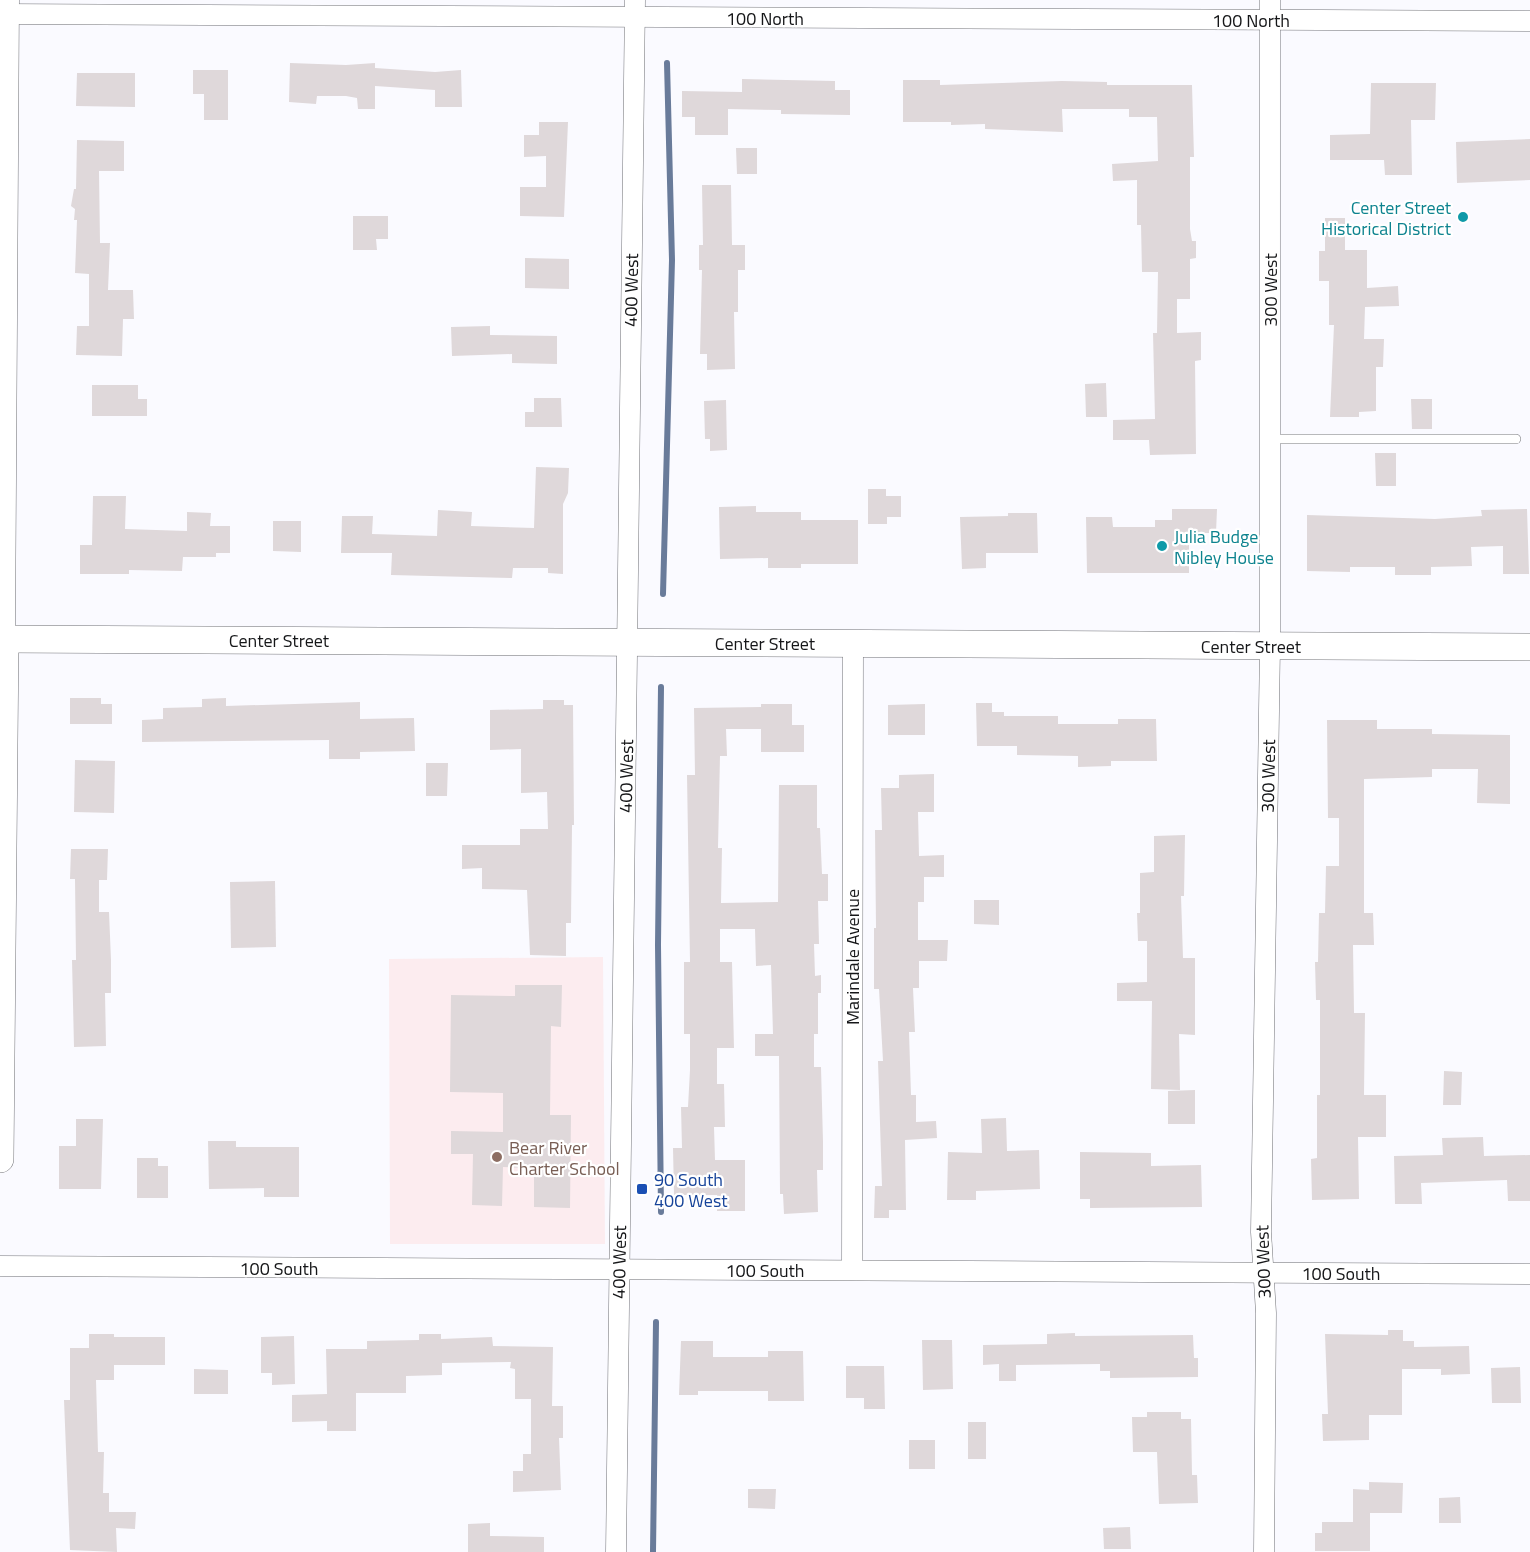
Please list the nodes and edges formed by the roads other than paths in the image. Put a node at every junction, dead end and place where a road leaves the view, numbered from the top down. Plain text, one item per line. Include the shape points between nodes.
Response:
1 (635, 8) edge
2 (6, 10) edge
3 (1270, 10) edge
4 (1530, 21) edge
5 (3, 347) edge
6 (1270, 439) junction
7 (1516, 439) dead end
8 (3, 639) edge
9 (627, 642) junction
10 (853, 643) junction
11 (1270, 646) junction
12 (1530, 647) edge
13 (1, 1023) edge
14 (0, 1159) edge
15 (0, 1266) edge
16 (619, 1269) junction
17 (852, 1270) junction
18 (1262, 1273) junction
19 (1530, 1274) edge
20 (616, 1552) edge
21 (1264, 1552) edge

1 - 2 street, 100 North
1 - 3 street, 100 North
1 - 9 street, 400 West
2 - 5 street
3 - 4 street, 100 North
3 - 6 street, 300 West
5 - 8 street
6 - 7 lane
6 - 11 street, 300 West
8 - 9 street, Center Street
8 - 13 street
9 - 10 street, Center Street
9 - 16 street, 400 West
10 - 11 street, Center Street
10 - 17 street, Marindale Avenue
11 - 12 street, Center Street
11 - 18 street, 300 West
13 - 14 street
15 - 16 street, 100 South
16 - 17 street, 100 South
16 - 20 street, 400 West
17 - 18 street, 100 South
18 - 19 street, 100 South
18 - 21 street, 300 West via 1266,1312

